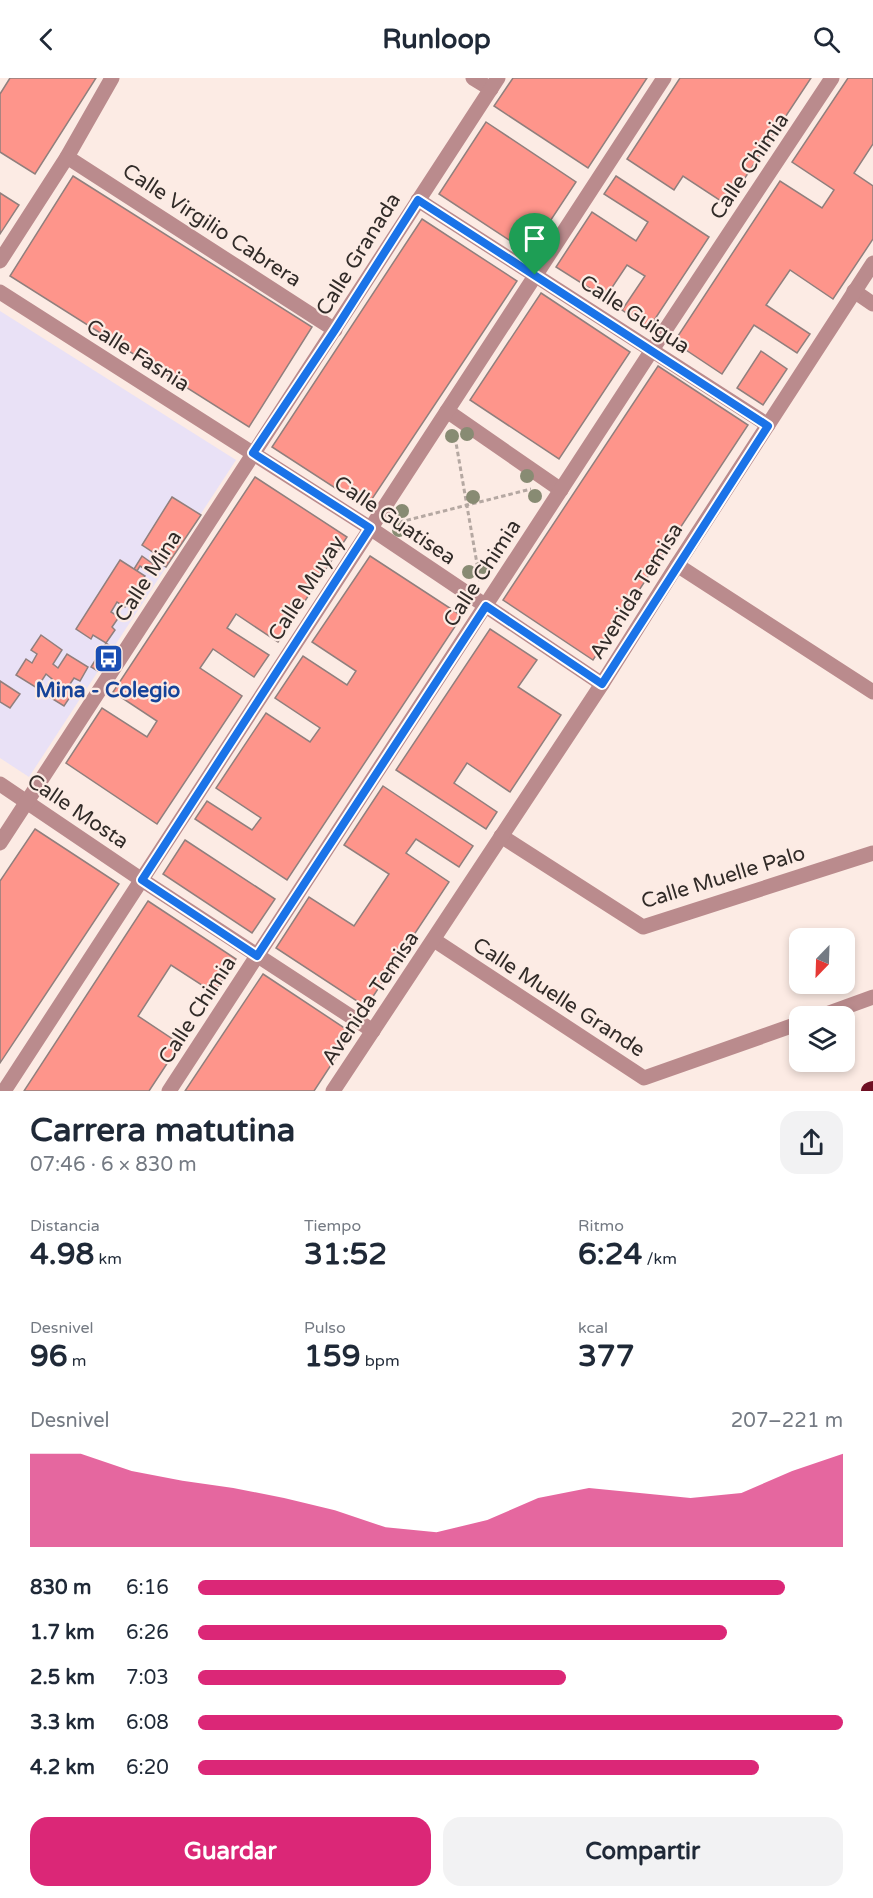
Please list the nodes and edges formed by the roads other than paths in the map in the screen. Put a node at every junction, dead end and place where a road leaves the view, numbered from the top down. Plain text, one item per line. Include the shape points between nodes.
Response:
1 (112, 78) edge
2 (473, 78) edge
3 (664, 78) edge
4 (832, 78) edge
5 (494, 84) edge
6 (67, 157) junction
7 (418, 200) junction
8 (0, 261) edge
9 (873, 264) edge
10 (535, 275) junction
11 (854, 291) junction
12 (0, 292) edge
13 (873, 304) edge
14 (335, 330) junction
15 (652, 350) junction
16 (447, 411) junction
17 (768, 426) junction
18 (253, 453) junction
19 (561, 490) junction
20 (370, 528) junction
21 (677, 565) junction
22 (486, 606) junction
23 (602, 684) junction
24 (873, 692) edge
25 (0, 784) edge
26 (28, 802) junction
27 (501, 836) junction
28 (0, 843) edge
29 (873, 853) edge
30 (142, 880) junction
31 (434, 940) junction
32 (257, 956) junction
33 (873, 998) edge
34 (850, 1006) edge
35 (789, 1027) edge
36 (373, 1031) junction
37 (3, 1091) edge
38 (169, 1091) edge
39 (333, 1091) edge

1 - 6 street
2 - 5 street
3 - 10 street, Calle Muyay
4 - 15 street, Calle Chimia
5 - 7 street, Calle Granada
6 - 8 street
6 - 14 street, Calle Virgilio Cabrera
7 - 10 street, Calle Guigua
7 - 14 street, Calle Granada
9 - 11 street, Avenida Temisa
10 - 15 street, Calle Guigua
10 - 16 street, Calle Muyay
11 - 13 street
11 - 17 street, Avenida Temisa
12 - 18 street, Calle Fasnia
14 - 18 street, Calle Granada
15 - 17 street, Calle Guigua
15 - 19 street, Calle Chimia
16 - 19 street
16 - 20 street, Calle Muyay
17 - 21 street, Avenida Temisa
18 - 20 street, Calle Guatisea
18 - 26 street, Calle Mina
19 - 22 street, Calle Chimia
20 - 22 street, Calle Guatisea
20 - 30 street, Calle Muyay
21 - 23 street, Avenida Temisa
21 - 24 street
22 - 23 street, Calle Guatisea
22 - 32 street, Calle Chimia
23 - 27 street, Avenida Temisa
25 - 26 street, Calle Mosta
26 - 28 street, Calle Mina
26 - 30 street, Calle Mosta
27 - 29 street, Calle Muelle Palo via 643,927
27 - 31 street, Avenida Temisa
30 - 32 street, Calle Mosta
30 - 37 street, Calle Muyay
31 - 35 street, Calle Muelle Grande via 644,1078
31 - 36 street, Avenida Temisa
32 - 36 street, Calle Mosta
32 - 38 street, Calle Chimia
33 - 34 street
36 - 39 street, Avenida Temisa

